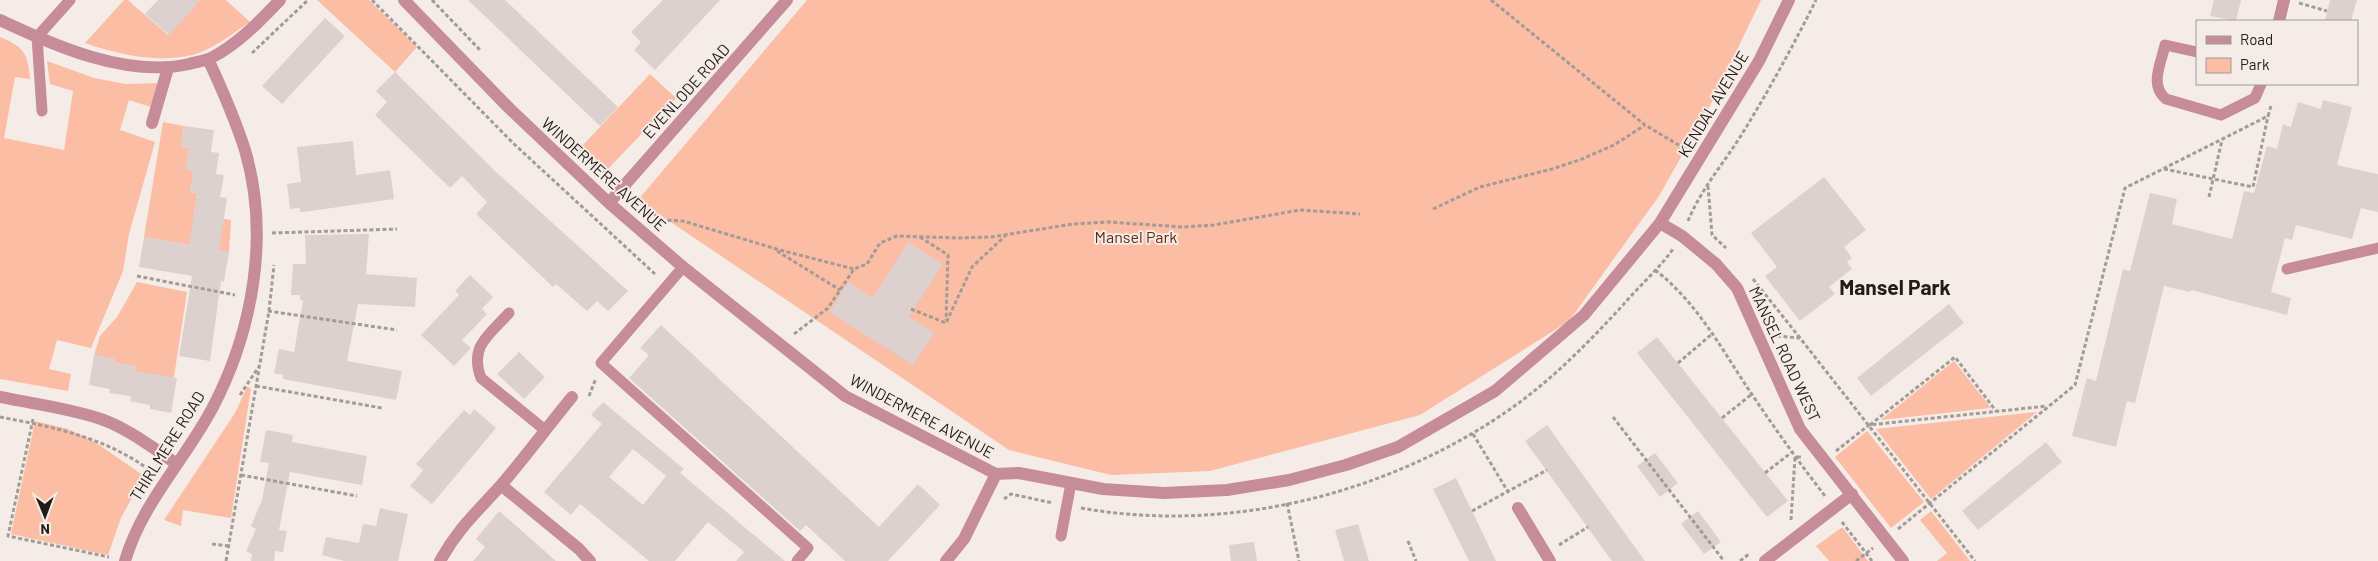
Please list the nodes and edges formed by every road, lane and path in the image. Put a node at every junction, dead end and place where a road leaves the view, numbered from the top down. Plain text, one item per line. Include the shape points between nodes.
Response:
1 (70, 0) edge
2 (280, 0) edge
3 (372, 0) edge
4 (404, 0) edge
5 (432, 0) edge
6 (786, 0) edge
7 (1491, 0) edge
8 (1789, 0) edge
9 (1816, 0) edge
10 (2290, 1) edge
11 (2327, 11) dead end
12 (0, 20) edge
13 (2280, 20) edge
14 (37, 38) junction
15 (2196, 52) edge
16 (484, 55) dead end
17 (208, 59) junction
18 (168, 68) junction
19 (2261, 85) edge
20 (2272, 100) dead end
21 (42, 111) dead end
22 (2268, 116) junction
23 (152, 123) dead end
24 (1645, 125) junction
25 (559, 129) dead end
26 (2222, 139) junction
27 (1699, 160) junction
28 (2163, 169) junction
29 (2213, 179) junction
30 (1708, 185) junction
31 (622, 186) junction
32 (2209, 197) dead end
33 (609, 203) junction
34 (1433, 209) dead end
35 (1360, 214) dead end
36 (661, 220) junction
37 (1660, 223) junction
38 (397, 229) dead end
39 (640, 230) junction
40 (257, 234) junction
41 (1006, 234) junction
42 (1682, 236) junction
43 (920, 237) junction
44 (771, 247) junction
45 (2378, 248) edge
46 (1730, 253) dead end
47 (683, 267) junction
48 (854, 269) junction
49 (2287, 269) dead end
50 (1655, 270) junction
51 (1748, 273) dead end
52 (137, 276) dead end
53 (668, 285) junction
54 (840, 290) junction
55 (249, 303) junction
56 (911, 309) dead end
57 (510, 313) dead end
58 (946, 323) junction
59 (397, 330) dead end
60 (1712, 334) junction
61 (1758, 335) junction
62 (1800, 338) junction
63 (780, 344) junction
64 (1678, 363) dead end
65 (256, 386) dead end
66 (1752, 394) junction
67 (0, 397) edge
68 (572, 397) dead end
69 (36, 404) junction
70 (2049, 406) junction
71 (382, 408) dead end
72 (1997, 411) junction
73 (0, 417) edge
74 (1613, 417) dead end
75 (1722, 418) dead end
76 (32, 423) junction
77 (1869, 425) junction
78 (545, 430) junction
79 (1473, 434) junction
80 (1792, 452) junction
81 (1795, 457) junction
82 (1825, 460) junction
83 (177, 464) junction
84 (1547, 470) dead end
85 (1765, 473) dead end
86 (996, 474) junction
87 (241, 475) dead end
88 (165, 482) junction
89 (1072, 483) junction
90 (501, 485) junction
91 (1508, 492) junction
92 (1852, 494) junction
93 (357, 496) dead end
94 (987, 496) junction
95 (1287, 503) junction
96 (1930, 504) junction
97 (1067, 506) junction
98 (1518, 508) joint
99 (1832, 510) junction
100 (1472, 511) dead end
101 (1783, 526) dead end
102 (1062, 536) dead end
103 (1886, 538) junction
104 (1408, 541) dead end
105 (212, 544) dead end
106 (228, 546) dead end
107 (1754, 549) dead end
108 (1866, 554) junction
109 (125, 560) edge
110 (440, 561) edge
111 (590, 561) edge
112 (797, 561) edge
113 (946, 561) edge
114 (1299, 561) edge
115 (1416, 561) edge
116 (1550, 561) edge
117 (1724, 561) edge
118 (1740, 561) edge
119 (1765, 561) edge
120 (1856, 561) edge
121 (1872, 561) edge
122 (1903, 561) edge
123 (1975, 561) edge

1 - 14 lane
2 - 17 street via 254,27
3 - 53 path via 514,144
4 - 33 street, WINDERMERE AVENUE via 509,108
5 - 16 path
6 - 31 street, EVENLODE ROAD
7 - 24 path
8 - 27 street, KENDAL AVENUE via 1758,61
9 - 30 path via 1743,133
10 - 11 path
10 - 13 street
12 - 14 street
14 - 18 street via 128,66
14 - 21 lane
15 - 19 lane via 2165,45 2156,84 2166,99 2221,115 2255,98
17 - 18 street
17 - 40 street, THIRLMERE ROAD via 246,152
18 - 23 street
20 - 22 path
22 - 26 path
22 - 29 path via 2254,187
24 - 27 path
24 - 34 path via 1614,145 1582,159 1480,187
25 - 31 path
26 - 28 path
26 - 29 path
27 - 37 street, KENDAL AVENUE
28 - 29 path
28 - 70 path via 2125,188 2076,384
29 - 32 path
30 - 42 path
30 - 46 path via 1712,235
31 - 33 street, EVENLODE ROAD
31 - 36 path
33 - 39 street, WINDERMERE AVENUE
35 - 41 path via 1300,210 1214,225 1183,227 1108,222
36 - 39 path
36 - 44 path via 683,221
37 - 42 street, MANSEL ROAD WEST
37 - 89 street, WINDERMERE AVENUE via 1577,322 1495,391 1398,447 1289,480 1227,490 1132,492
38 - 40 path
39 - 47 street, WINDERMERE AVENUE
40 - 55 street, THIRLMERE ROAD via 257,256
41 - 43 path
41 - 58 path via 972,267
42 - 50 path
42 - 61 street, MANSEL ROAD WEST via 1716,264 1737,288
43 - 48 path via 890,238 880,243 867,264
43 - 58 path via 948,255
44 - 48 path
44 - 54 path
45 - 49 lane
47 - 53 lane
47 - 63 street, WINDERMERE AVENUE
48 - 54 path
50 - 60 path via 1668,280
50 - 79 path via 1573,358 1508,411
51 - 62 path
52 - 55 path
53 - 112 lane via 600,363 808,548
54 - 63 path via 828,308
55 - 59 path
55 - 83 street, THIRLMERE ROAD via 232,362 213,407
56 - 58 path
57 - 78 lane via 477,351 477,366 482,378
60 - 64 path
60 - 66 path
61 - 62 path
61 - 82 street, MANSEL ROAD WEST via 1800,429
62 - 77 path
63 - 86 street, WINDERMERE AVENUE via 845,396
65 - 71 path
66 - 75 path
66 - 80 path
67 - 69 street
68 - 78 street
69 - 76 path
69 - 83 street via 103,420 140,439
70 - 72 path
70 - 96 path
72 - 77 path
72 - 77 path via 1956,357
73 - 76 path
74 - 117 path
76 - 88 path via 88,436
76 - 109 path via 8,536
77 - 82 path
77 - 96 path
78 - 90 street
79 - 91 path
79 - 95 path via 1358,486
80 - 81 path
80 - 85 path
81 - 82 path
81 - 99 path via 1826,497
81 - 101 path via 1790,520
82 - 92 street, MANSEL ROAD WEST
83 - 88 street, THIRLMERE ROAD
84 - 91 path
86 - 89 street, WINDERMERE AVENUE via 1019,473
86 - 94 street
87 - 93 path
88 - 109 street, THIRLMERE ROAD via 142,519
89 - 97 lane
90 - 110 street via 454,536
90 - 111 street
91 - 98 path
91 - 100 path
92 - 99 street
92 - 103 street, MANSEL ROAD WEST
94 - 97 path via 1003,500 1011,494
94 - 113 street via 964,539
95 - 97 path via 1246,511 1168,516 1106,513
95 - 114 path
96 - 103 path
96 - 123 path
97 - 102 lane
98 - 116 street
99 - 108 path
99 - 119 street
103 - 108 path
103 - 122 street, MANSEL ROAD WEST
104 - 115 path
105 - 106 path
107 - 118 path
108 - 120 path
108 - 121 path

